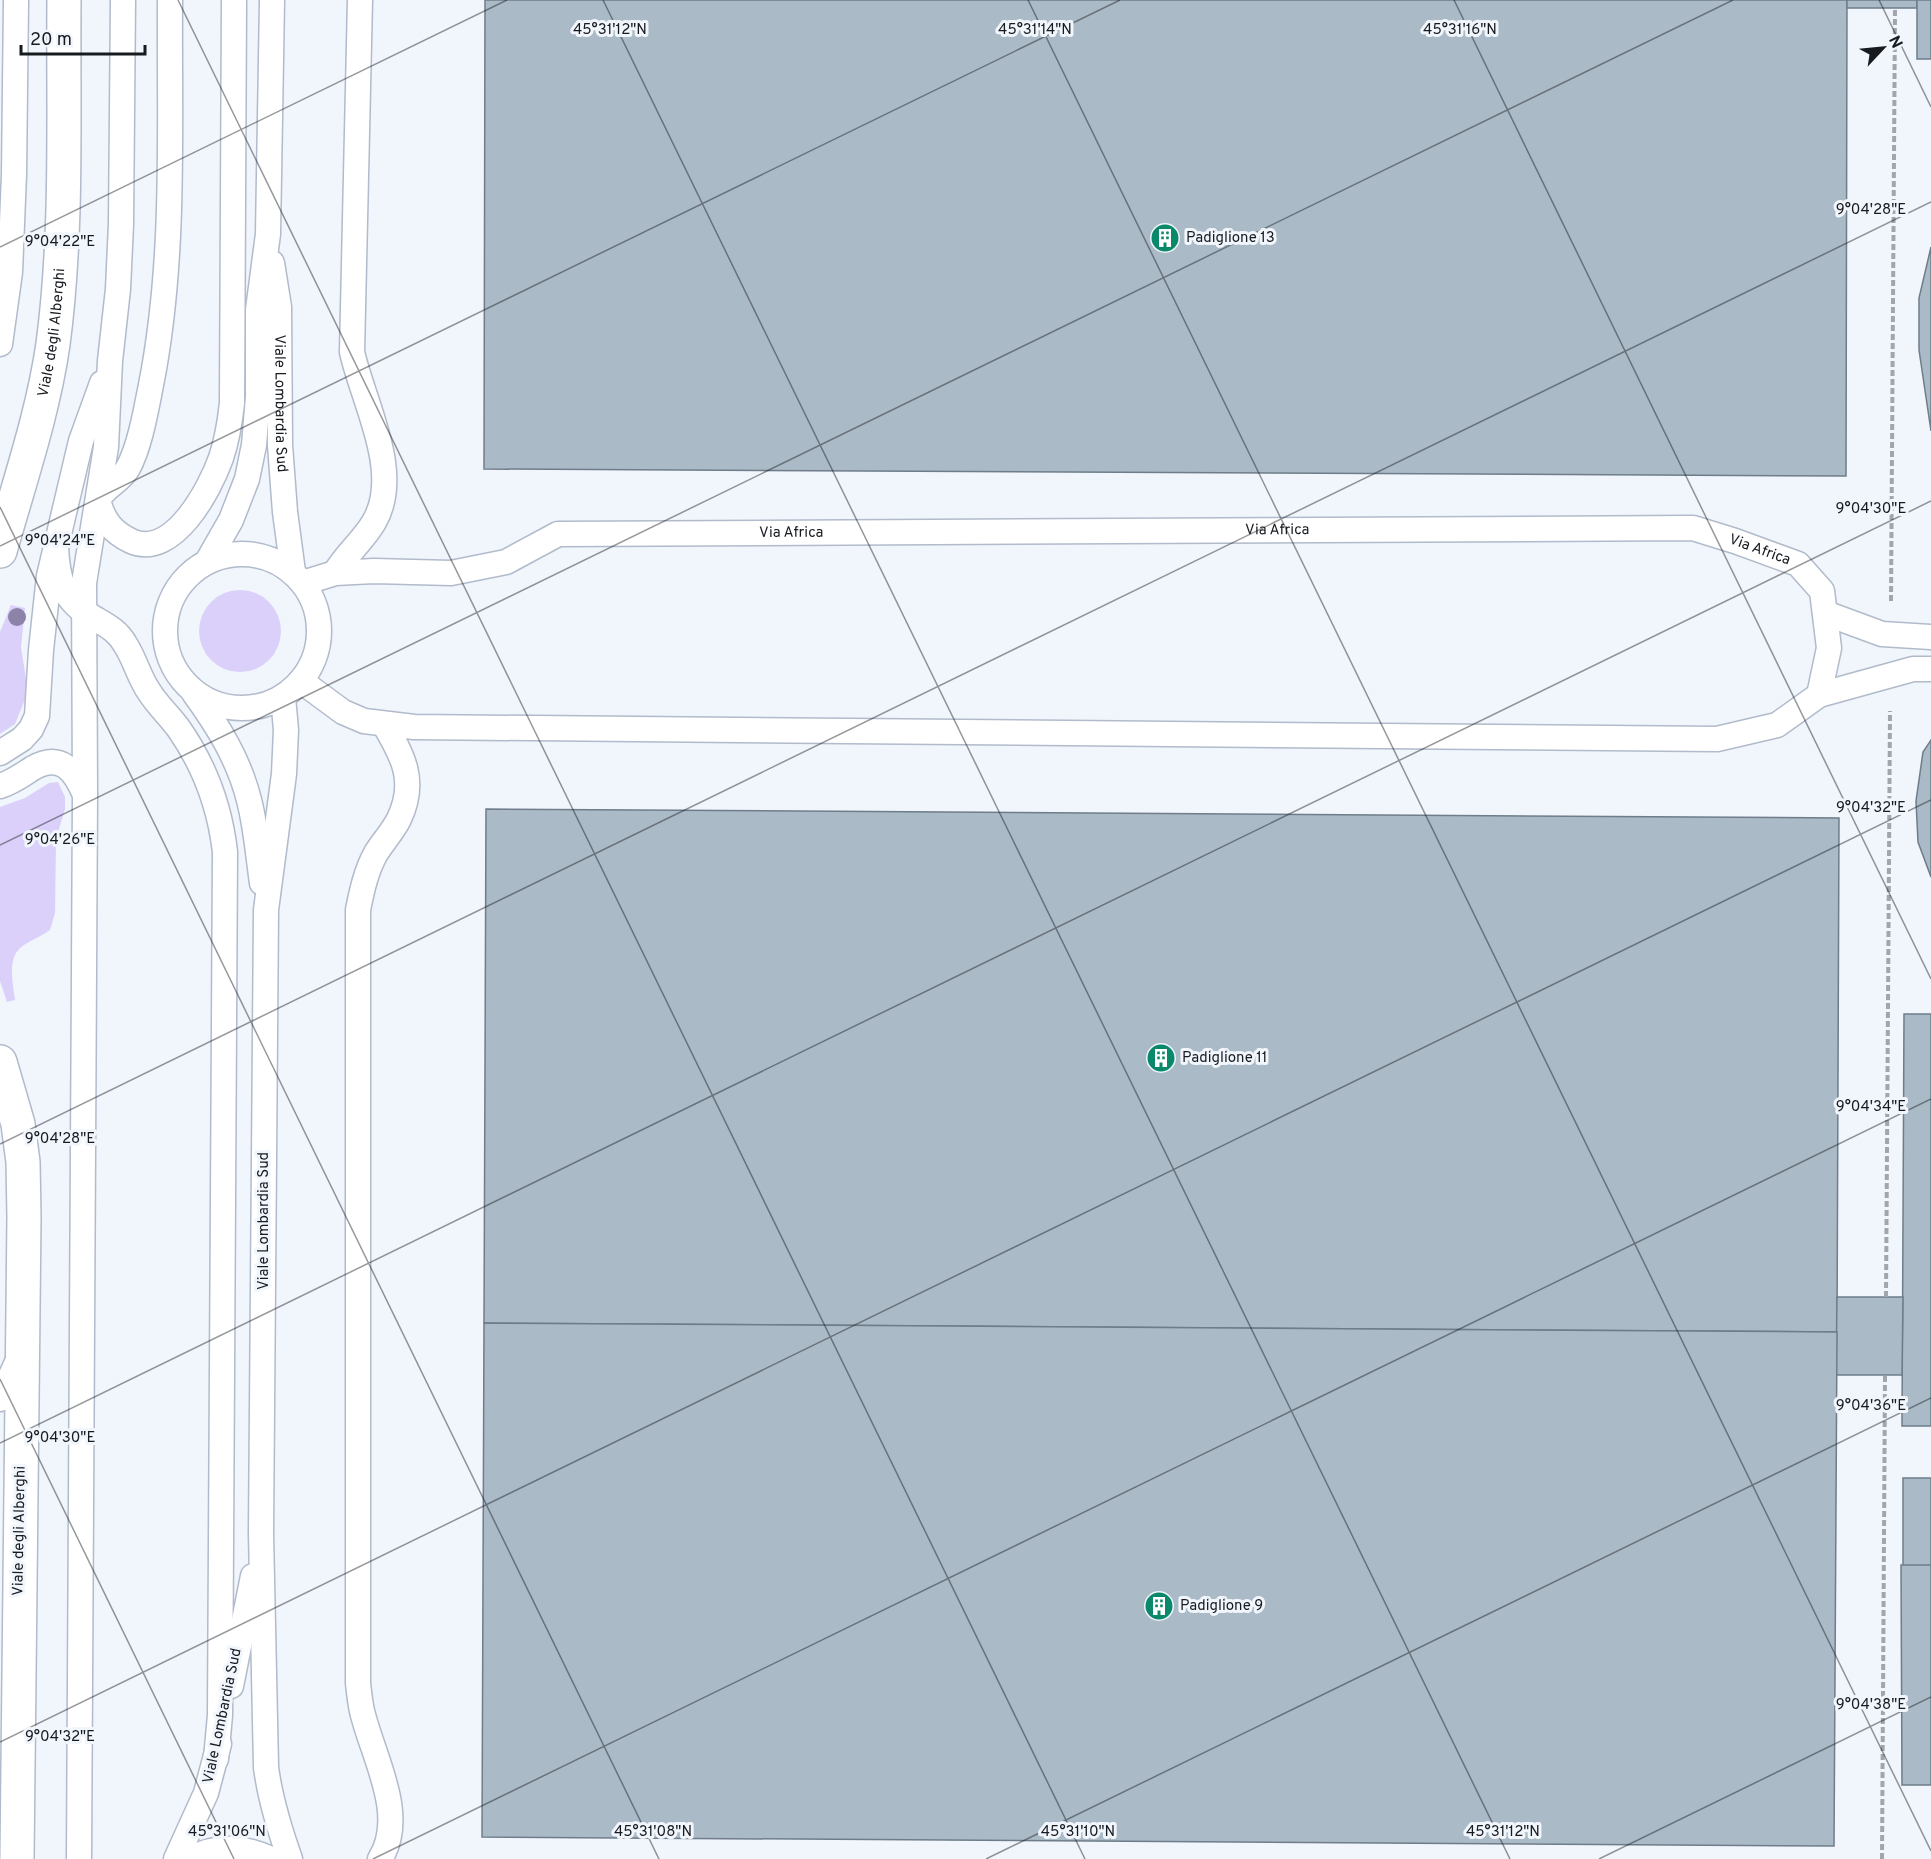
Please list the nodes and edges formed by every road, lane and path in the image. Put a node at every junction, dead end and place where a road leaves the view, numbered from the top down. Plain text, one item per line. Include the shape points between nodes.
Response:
1 (16, 0) edge
2 (64, 0) edge
3 (123, 0) edge
4 (170, 0) edge
5 (234, 0) edge
6 (272, 0) edge
7 (360, 0) edge
8 (268, 234) junction
9 (0, 344) edge
10 (110, 361) junction
11 (98, 500) junction
12 (56, 545) junction
13 (0, 551) edge
14 (207, 562) junction
15 (335, 573) junction
16 (298, 578) junction
17 (82, 612) junction
18 (1826, 613) junction
19 (1931, 637) edge
20 (1931, 669) edge
21 (301, 681) junction
22 (191, 688) junction
23 (1819, 695) junction
24 (283, 697) junction
25 (374, 722) junction
26 (0, 753) edge
27 (0, 786) edge
28 (86, 795) junction
29 (266, 910) junction
30 (0, 1062) edge
31 (22, 1350) junction
32 (1886, 1375) dead end
33 (0, 1399) edge
34 (261, 1533) junction
35 (216, 1759) junction
36 (17, 1859) edge
37 (79, 1859) edge
38 (176, 1859) edge
39 (190, 1859) edge
40 (271, 1859) edge
41 (290, 1859) edge
42 (380, 1859) edge
43 (1882, 1859) edge

1 - 9 lane via 10,272
2 - 13 street, Viale degli Alberghi via 62,206 52,346 28,453
3 - 10 lane via 121,224
4 - 11 lane via 169,248 159,345 145,419 129,466
5 - 11 lane via 229,428 211,481 184,523 159,542 135,543 114,532 101,513
6 - 8 lane, Viale Lombardia Sud
7 - 15 lane via 352,352 382,451 384,475 376,520
8 - 14 lane, Viale Lombardia Sud via 258,310 254,445 247,479 231,520
8 - 16 lane, Viale Lombardia Sud via 279,307 280,445 285,512
10 - 11 lane via 106,447
10 - 12 lane via 81,441
11 - 17 lane
12 - 17 lane via 62,585
12 - 26 lane via 45,608 37,716 22,739
14 - 16 lane via 229,554 252,554 273,560
14 - 22 lane via 187,576 173,597 166,621 166,646 176,669
15 - 16 lane, Via Africa
15 - 18 lane, Via Africa via 451,573 506,562 558,534 1693,528 1798,564 1822,591
16 - 21 lane via 315,606 320,632 315,658
17 - 28 lane
17 - 35 lane via 109,626 126,644 150,694 188,743 210,788 225,852 220,1715
18 - 19 lane via 1882,634
18 - 23 lane, Via Africa via 1829,648
20 - 23 lane via 1913,669
21 - 24 lane
21 - 25 lane via 343,712
22 - 24 lane via 212,701 236,708 260,706
22 - 29 lane, Viale Lombardia Sud via 217,725 241,773 249,800
23 - 25 lane via 1777,725 1718,739 424,728
24 - 29 lane, Viale Lombardia Sud via 284,774
25 - 42 lane via 400,750 407,785 399,819 365,877 358,910 358,1683 362,1710 388,1797 390,1820
27 - 28 lane via 42,764 54,762 69,768
28 - 37 lane
29 - 34 lane, Viale Lombardia Sud
30 - 31 street, Viale degli Alberghi via 18,1124 23,1162
31 - 33 lane
31 - 36 street, Viale degli Alberghi
32 - 43 path
34 - 35 lane, Viale Lombardia Sud
34 - 41 lane, Viale Lombardia Sud via 266,1767 270,1795
35 - 38 lane, Viale Lombardia Sud via 206,1793
39 - 40 lane via 205,1851 230,1847

